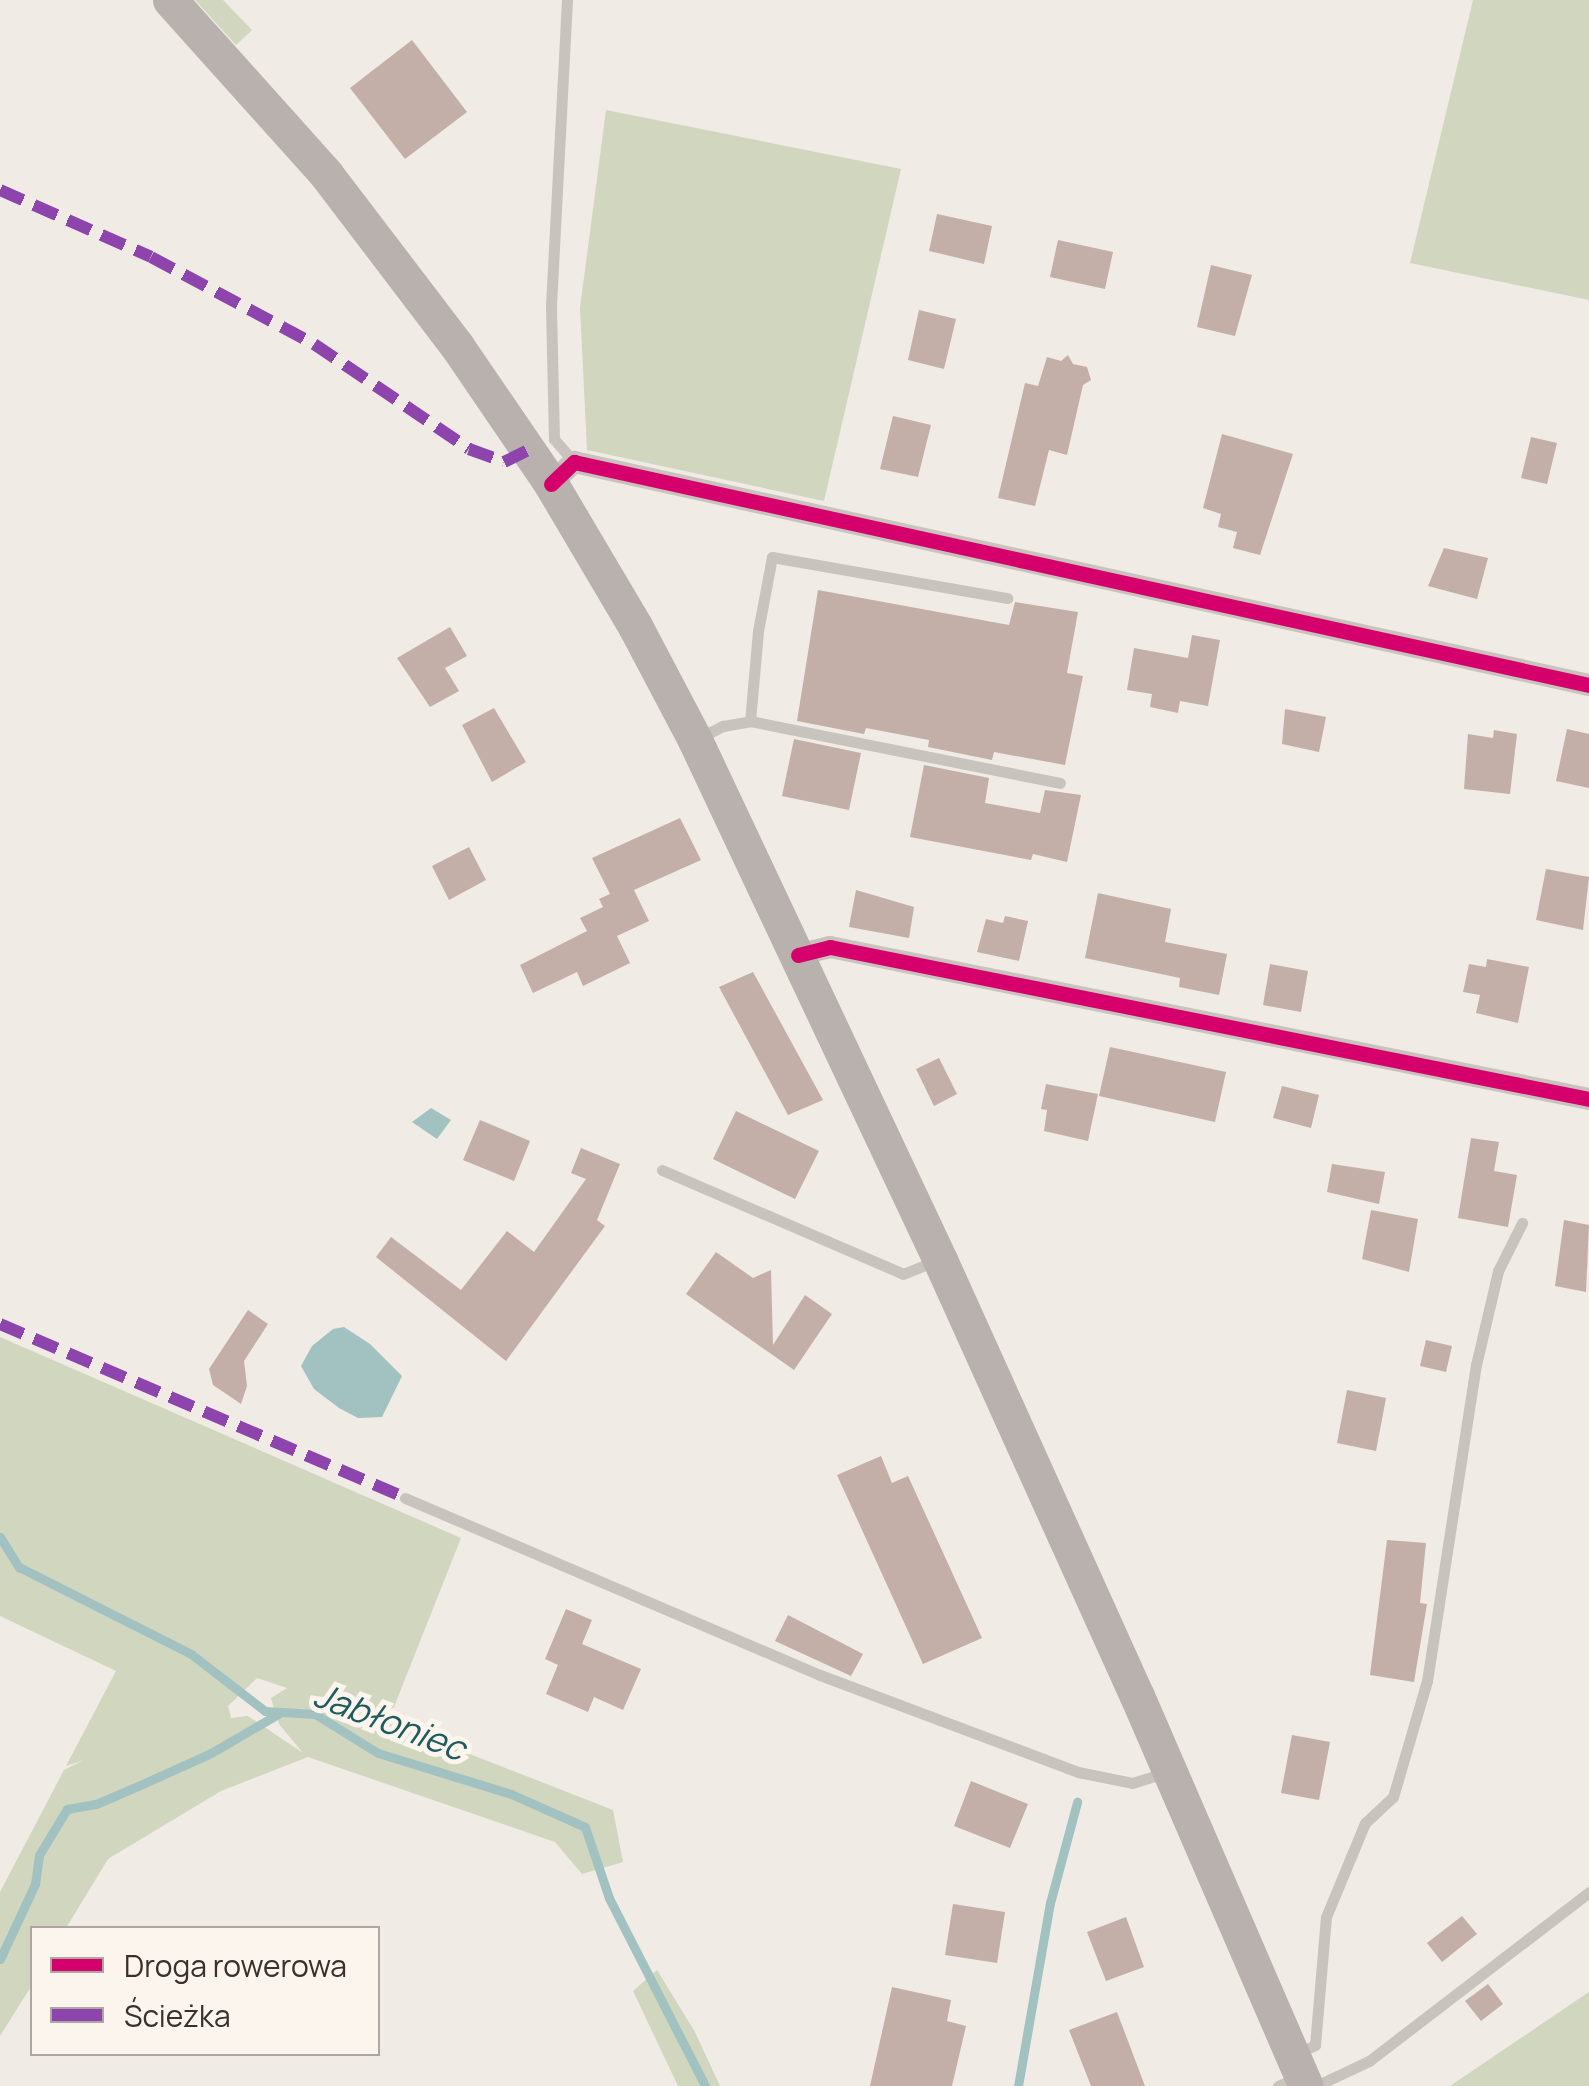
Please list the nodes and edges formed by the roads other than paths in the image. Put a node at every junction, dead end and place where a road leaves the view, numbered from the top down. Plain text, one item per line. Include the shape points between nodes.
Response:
1 (170, 0) edge
2 (567, 0) edge
3 (562, 473) junction
4 (1007, 598) dead end
5 (1589, 685) edge
6 (750, 721) junction
7 (696, 740) junction
8 (1060, 783) dead end
9 (798, 955) junction
10 (1589, 1099) edge
11 (662, 1170) dead end
12 (1522, 1223) dead end
13 (940, 1260) junction
14 (405, 1498) dead end
15 (1169, 1772) junction
16 (1589, 1892) edge
17 (1299, 2078) edge

1 - 3 main road via 326,174
2 - 3 lane via 551,308 554,439
3 - 5 street
3 - 7 main road
4 - 6 lane via 772,557
6 - 7 lane
6 - 8 lane
7 - 9 main road
9 - 10 street via 830,946
9 - 13 main road
11 - 13 lane via 903,1274
12 - 17 lane via 1498,1271 1476,1365 1427,1680 1393,1797 1365,1823 1326,1917 1315,2046
13 - 15 main road
14 - 15 lane via 820,1675 1078,1772 1132,1783
15 - 17 main road
16 - 17 lane via 1369,2060

